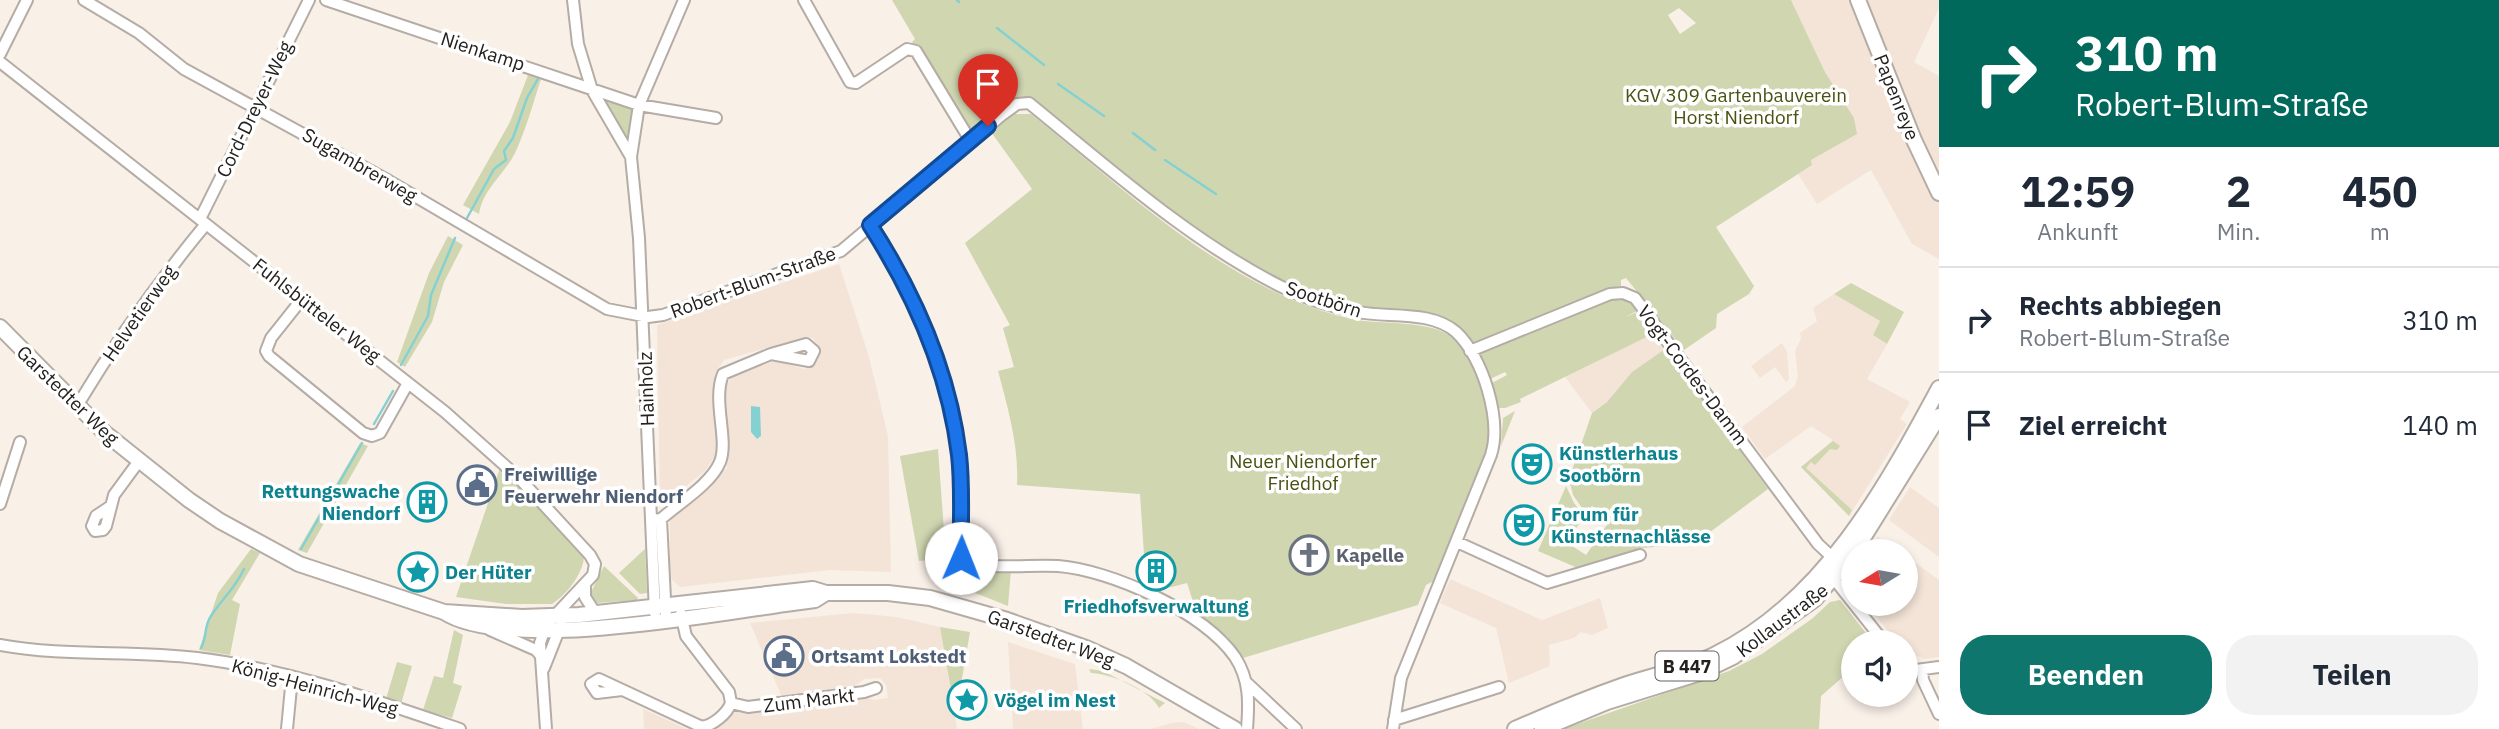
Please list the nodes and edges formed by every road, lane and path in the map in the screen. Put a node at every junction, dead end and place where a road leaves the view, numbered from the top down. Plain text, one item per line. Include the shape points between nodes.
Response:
1 (27, 0) edge
2 (84, 0) edge
3 (309, 0) edge
4 (326, 0) edge
5 (573, 0) edge
6 (684, 0) edge
7 (804, 0) edge
8 (1858, 0) edge
9 (0, 54) edge
10 (0, 62) edge
11 (592, 90) junction
12 (1021, 103) joint
13 (639, 105) junction
14 (255, 107) junction
15 (716, 118) dead end
16 (293, 127) junction
17 (288, 139) dead end
18 (970, 141) junction
19 (631, 157) junction
20 (1939, 193) edge
21 (203, 221) junction
22 (870, 225) junction
23 (302, 299) junction
24 (643, 316) junction
25 (0, 327) edge
26 (1470, 351) junction
27 (771, 355) dead end
28 (408, 383) junction
29 (1939, 388) edge
30 (77, 406) junction
31 (1939, 416) edge
32 (20, 442) dead end
33 (139, 461) junction
34 (0, 503) edge
35 (111, 506) dead end
36 (656, 519) junction
37 (1863, 539) edge
38 (1457, 542) junction
39 (1640, 555) dead end
40 (1833, 558) junction
41 (1841, 570) edge
42 (1834, 579) junction
43 (585, 585) junction
44 (680, 611) junction
45 (444, 612) junction
46 (660, 613) junction
47 (596, 614) junction
48 (559, 621) junction
49 (481, 626) junction
50 (543, 630) junction
51 (1874, 630) edge
52 (0, 645) edge
53 (541, 656) junction
54 (1939, 667) edge
55 (544, 668) junction
56 (1918, 669) edge
57 (1922, 670) junction
58 (292, 677) junction
59 (1247, 683) junction
60 (1499, 687) dead end
61 (876, 688) dead end
62 (622, 690) dead end
63 (731, 703) junction
64 (1939, 714) edge
65 (1394, 724) edge
66 (1225, 725) edge
67 (287, 729) edge
68 (460, 729) edge
69 (546, 729) edge
70 (1235, 729) edge
71 (1247, 729) edge
72 (1296, 729) edge
73 (1515, 729) edge
74 (1542, 729) edge

1 - 9 street
2 - 14 street, Sugambrerweg via 139,33 184,69
3 - 14 street, Cord-Dreyer-Weg
4 - 11 street, Nienkamp
5 - 11 street, Hainholz via 578,44
6 - 13 street, Hainholz
7 - 18 street via 850,82 856,83 907,49 916,51
8 - 20 main road, Papenreye
10 - 21 street, Fuhlsbütteler Weg
11 - 13 street, Nienkamp
11 - 19 street, Hainholz
12 - 18 street, Robert-Blum-Straße
12 - 26 street, Sootbörn via 1029,103 1120,177 1284,288 1338,307 1438,322 1454,331
13 - 15 street, Nienkamp
13 - 19 street, Hainholz
14 - 16 street, Sugambrerweg
14 - 21 street, Cord-Dreyer-Weg
16 - 17 street
16 - 24 street, Sugambrerweg via 607,309
18 - 22 street, Robert-Blum-Straße
19 - 24 street, Hainholz
21 - 23 street, Fuhlsbütteler Weg
21 - 30 street, Helvetierweg via 129,322
22 - 24 street, Robert-Blum-Straße via 841,251 820,260 663,315
22 - 59 street via 907,287 946,388 959,457 961,558 1059,566 1131,586 1211,632 1235,657
23 - 28 street, Fuhlsbütteler Weg
23 - 28 street via 266,351 363,433 380,433
24 - 36 street, Hainholz
25 - 30 main road, Garstedter Weg
26 - 38 street, Sootbörn via 1492,406 1496,433
26 - 40 street, Vogt-Cordes-Damm via 1610,294 1632,296
27 - 36 street via 723,374 719,395 721,461 712,475
28 - 43 street, Fuhlsbütteler Weg via 486,447 590,555 595,570
29 - 40 main road, Kollaustraße / B 447
30 - 33 main road, Garstedter Weg
31 - 37 main road, Kollaustraße / B 447
32 - 34 street
33 - 35 street
33 - 45 main road, Garstedter Weg via 214,517 299,564
36 - 46 street, Hainholz
38 - 39 street via 1547,583
38 - 65 street, Sootbörn via 1401,678
40 - 42 street
40 - 73 main road, Kollaustraße / B 447 via 1793,602 1717,654
41 - 42 main road, Kollaustraße / B 447
42 - 51 street
42 - 74 main road, Kollaustraße / B 447 via 1808,605 1721,663
43 - 47 street, Fuhlsbütteler Weg via 585,597
43 - 48 street
44 - 46 main road, Garstedter Weg
44 - 63 street via 685,636 729,692
44 - 66 main road, Garstedter Weg via 813,589 930,598 1086,648 1177,693
45 - 48 main road, Garstedter Weg
45 - 49 main road, Garstedter Weg
46 - 47 main road, Garstedter Weg
46 - 48 main road, Garstedter Weg
47 - 48 main road, Garstedter Weg
48 - 50 main road, Garstedter Weg
48 - 55 street
49 - 50 main road, Garstedter Weg
49 - 53 street, Garstedter Weg
50 - 53 street
52 - 58 street, König-Heinrich-Weg via 48,652 162,654 250,666
53 - 55 street
54 - 57 street
55 - 69 street
56 - 57 street
57 - 64 street
58 - 67 street
58 - 68 street, König-Heinrich-Weg
59 - 71 street
59 - 72 street
60 - 65 street
61 - 63 street, Zum Markt via 772,705
62 - 63 street via 702,727 718,719
66 - 70 main road, Garstedter Weg

